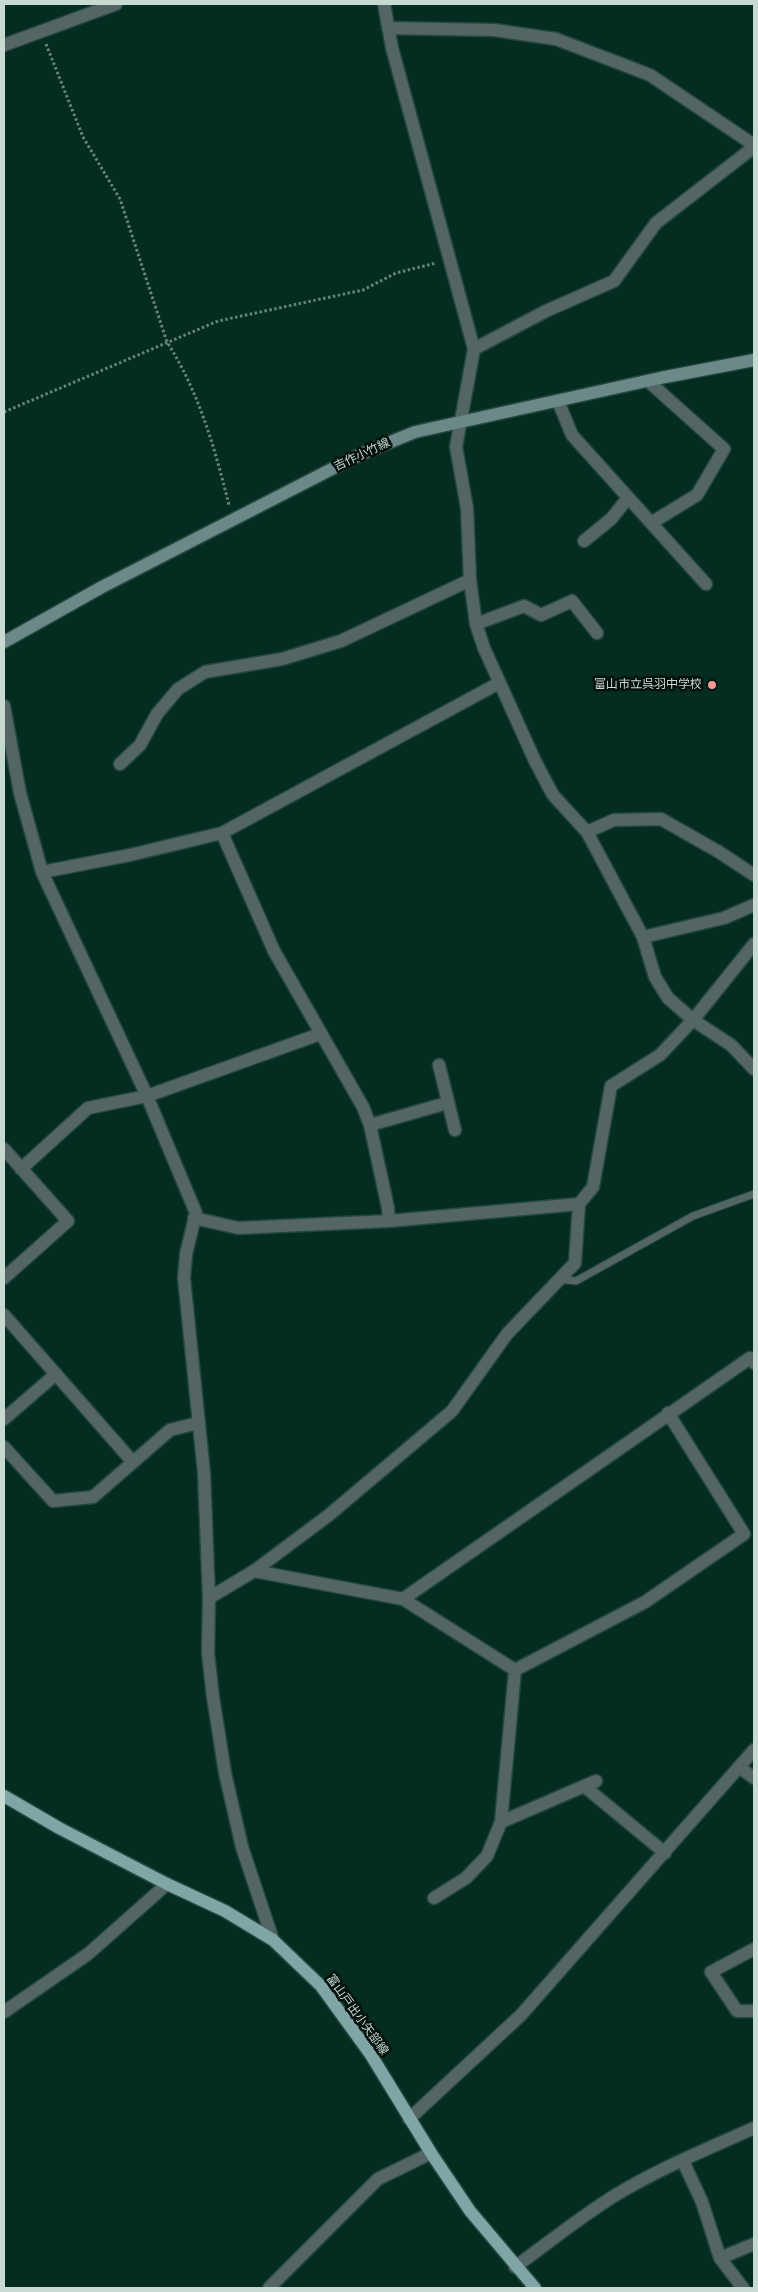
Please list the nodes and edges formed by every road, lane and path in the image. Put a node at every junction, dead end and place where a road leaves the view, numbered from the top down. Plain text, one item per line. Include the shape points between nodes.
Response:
1 (116, 4) edge
2 (384, 4) edge
3 (388, 28) junction
4 (41, 32) junction
5 (4, 45) edge
6 (754, 146) edge
7 (450, 260) junction
8 (167, 342) junction
9 (474, 349) junction
10 (754, 360) edge
11 (648, 381) junction
12 (558, 401) junction
13 (4, 412) edge
14 (461, 422) junction
15 (628, 498) junction
16 (233, 520) junction
17 (651, 523) junction
18 (584, 541) dead end
19 (470, 580) junction
20 (706, 584) dead end
21 (476, 624) junction
22 (597, 633) dead end
23 (4, 642) edge
24 (499, 683) junction
25 (4, 706) edge
26 (120, 764) dead end
27 (587, 832) junction
28 (222, 833) junction
29 (42, 872) junction
30 (754, 875) edge
31 (754, 905) edge
32 (643, 937) junction
33 (754, 944) edge
34 (693, 1020) junction
35 (320, 1034) junction
36 (439, 1065) dead end
37 (754, 1069) edge
38 (147, 1096) junction
39 (447, 1103) junction
40 (370, 1125) junction
41 (456, 1130) dead end
42 (4, 1149) edge
43 (22, 1169) junction
44 (754, 1194) edge
45 (579, 1204) junction
46 (194, 1218) junction
47 (389, 1221) junction
48 (4, 1278) edge
49 (559, 1279) junction
50 (4, 1315) edge
51 (754, 1363) edge
52 (56, 1374) junction
53 (668, 1413) junction
54 (4, 1420) edge
55 (198, 1423) junction
56 (4, 1447) edge
57 (132, 1461) junction
58 (254, 1571) junction
59 (209, 1598) junction
60 (403, 1599) junction
61 (515, 1670) junction
62 (754, 1750) edge
63 (739, 1767) junction
64 (754, 1778) edge
65 (596, 1781) dead end
66 (584, 1786) junction
67 (4, 1796) edge
68 (501, 1822) junction
69 (664, 1853) junction
70 (166, 1884) junction
71 (434, 1898) dead end
72 (273, 1940) junction
73 (754, 1949) edge
74 (754, 2011) edge
75 (4, 2012) edge
76 (409, 2119) junction
77 (754, 2128) edge
78 (430, 2153) junction
79 (683, 2161) junction
80 (754, 2244) edge
81 (720, 2258) junction
82 (515, 2267) junction
83 (269, 2288) edge
84 (534, 2288) edge
85 (743, 2288) edge

1 - 4 street
2 - 3 street
3 - 6 street via 494,30 556,39 650,75
3 - 7 street
4 - 5 street
4 - 8 path via 83,136 120,198
6 - 9 street via 656,223 614,281 546,310
7 - 8 path via 396,273 362,290 218,321
7 - 9 street
8 - 13 path
8 - 16 path via 179,361 211,435
9 - 14 street
10 - 11 main road, 吉作小竹線
11 - 12 main road, 吉作小竹線
11 - 17 street via 724,449 697,495
12 - 14 main road, 吉作小竹線
12 - 15 street via 572,435
14 - 16 main road, 吉作小竹線 via 415,432 361,454
14 - 19 street via 456,447 467,508
15 - 17 street
15 - 18 street via 611,519
16 - 23 main road, 吉作小竹線
17 - 20 street
19 - 21 street
19 - 26 street via 341,641 282,659 205,672 178,689 157,714 140,744
21 - 22 street via 524,606 541,615 572,601
21 - 24 street
24 - 27 street via 553,796
24 - 28 street
25 - 29 street via 20,793
27 - 30 street via 614,820 661,819
27 - 32 street
28 - 29 street via 130,856
28 - 35 street via 274,950
29 - 38 street
31 - 32 street via 724,918
32 - 34 street via 655,977 668,998
33 - 34 street
34 - 37 street via 731,1045
34 - 45 street via 660,1055 611,1086 593,1187
35 - 38 street
35 - 40 street via 363,1107
36 - 39 street
38 - 43 street via 88,1108
38 - 46 street via 196,1213
39 - 40 street
39 - 41 street
40 - 47 street
42 - 43 street
43 - 48 street via 68,1221
44 - 49 lane via 693,1216 576,1281
45 - 47 street
45 - 49 street via 575,1263
46 - 47 street via 238,1228
46 - 55 street via 184,1278
49 - 58 street via 507,1334 452,1411 328,1515
50 - 52 street
51 - 53 street via 750,1358
52 - 54 street
52 - 57 street
53 - 60 street
53 - 61 street via 744,1534 645,1602
55 - 57 street via 170,1430
55 - 59 street via 204,1473
56 - 57 street via 52,1501 93,1497
58 - 59 street
58 - 60 street
59 - 72 street via 208,1653 225,1773 242,1848
60 - 61 street
61 - 68 street
62 - 63 street
63 - 64 street
63 - 69 street
65 - 66 street
66 - 68 street
66 - 69 street
67 - 70 main road, 富山戸出小矢部線
68 - 71 street via 487,1856 466,1878
69 - 76 street via 521,2015
70 - 72 main road, 富山戸出小矢部線 via 225,1911
70 - 75 street via 88,1954
72 - 76 main road, 富山戸出小矢部線 via 321,1986 370,2055
73 - 74 street via 711,1972 737,2011
76 - 78 main road, 富山戸出小矢部線
77 - 79 street
78 - 82 main road, 富山戸出小矢部線 via 470,2211
78 - 83 street via 378,2180
79 - 81 street via 702,2202
79 - 82 street via 615,2196
80 - 81 street
81 - 85 street
82 - 84 main road, 富山戸出小矢部線

